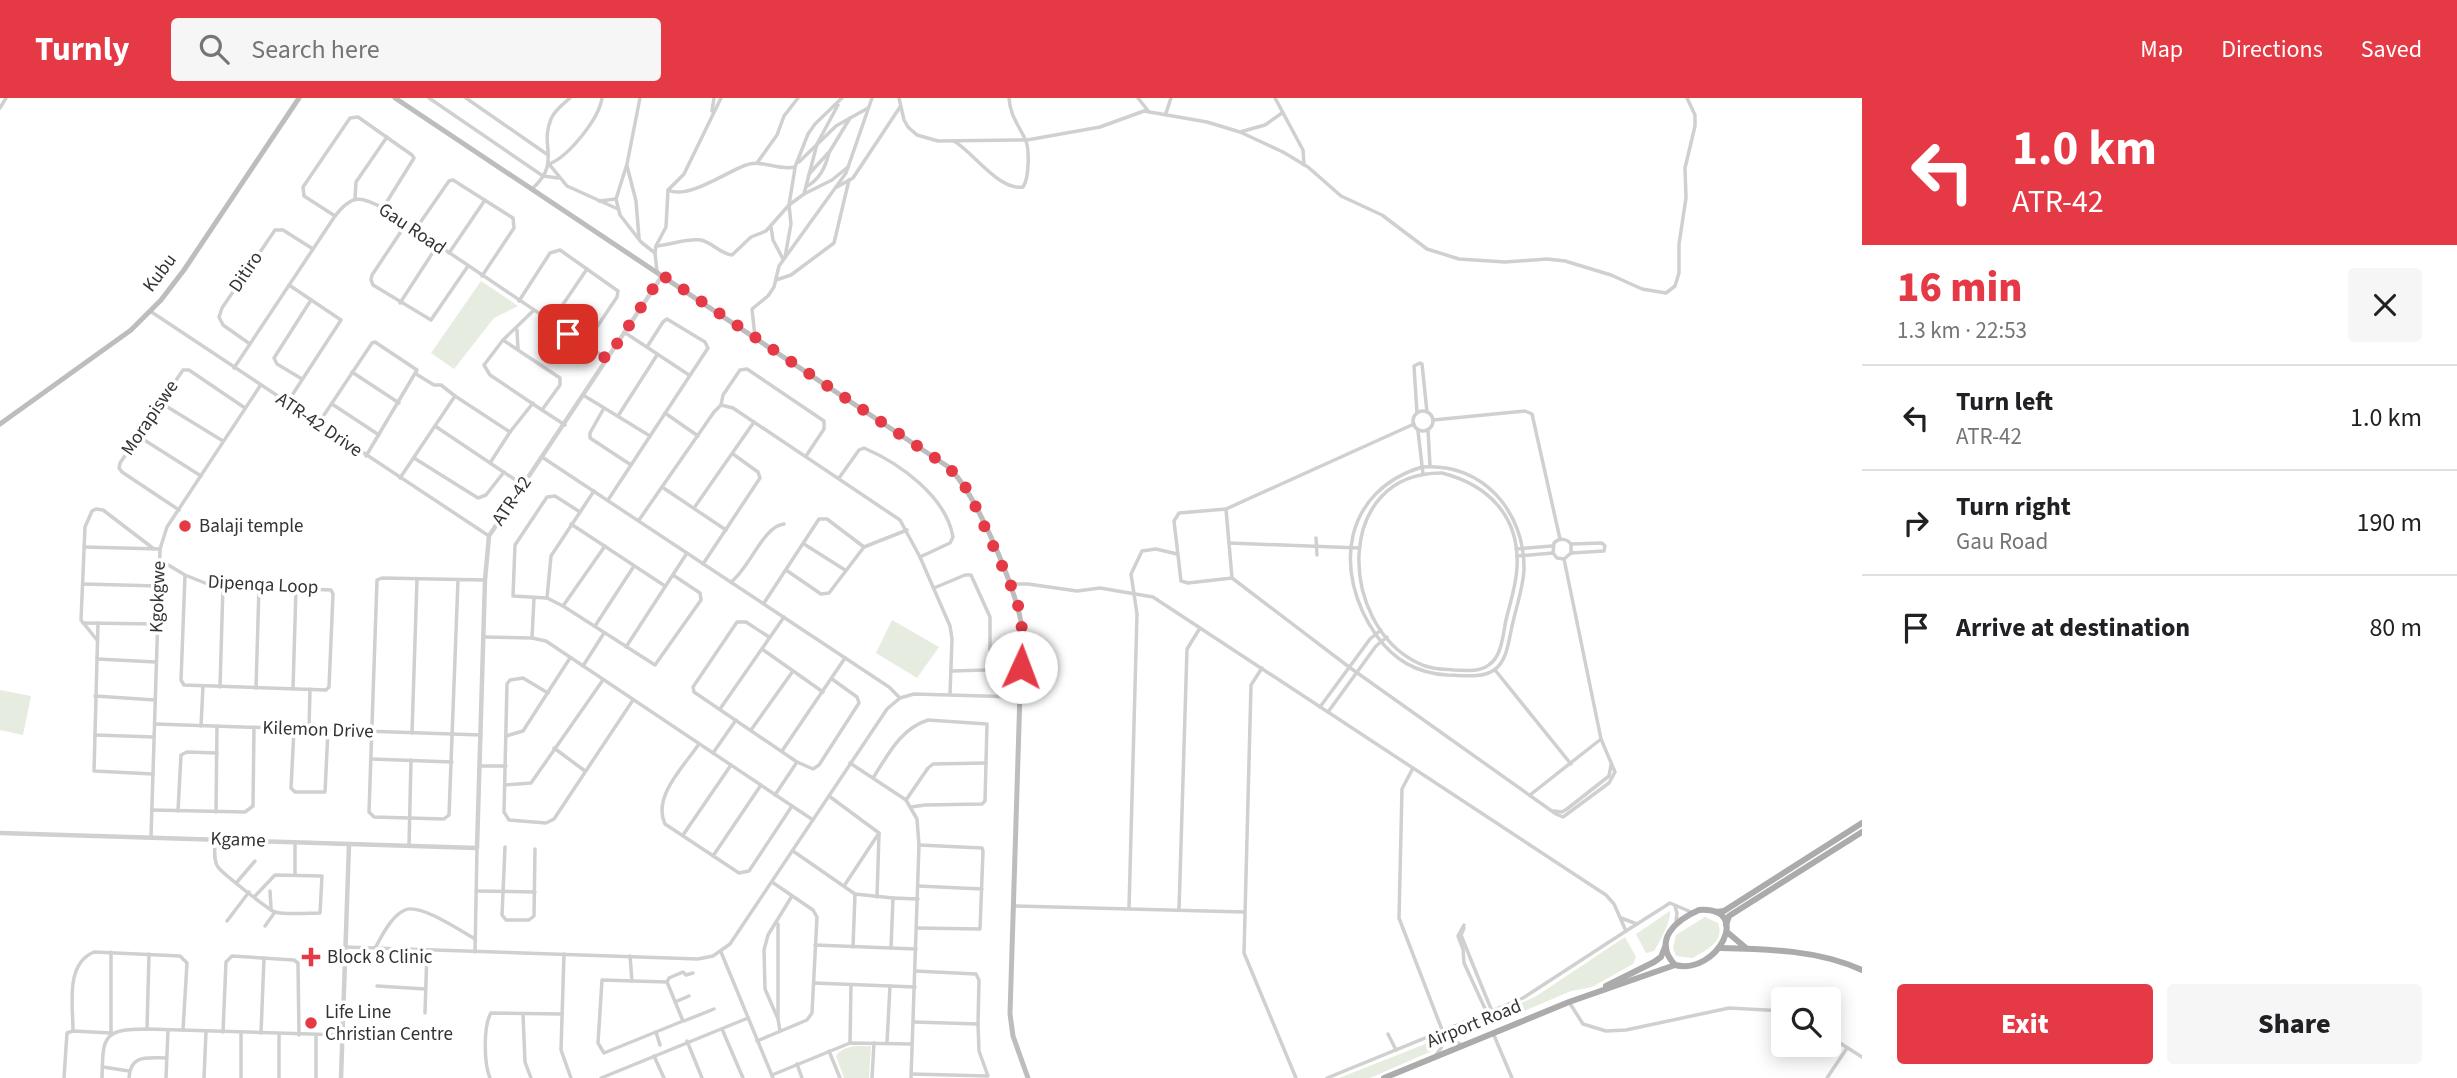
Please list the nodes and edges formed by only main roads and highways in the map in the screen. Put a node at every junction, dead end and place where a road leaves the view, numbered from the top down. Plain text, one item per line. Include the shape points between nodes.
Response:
1 (299, 98) edge
2 (395, 98) edge
3 (0, 424) edge
4 (1862, 823) edge
5 (1862, 832) edge
6 (1716, 912) junction
7 (1727, 929) junction
8 (1666, 942) junction
9 (1720, 948) junction
10 (1746, 948) junction
11 (1675, 965) junction
12 (1862, 970) edge
13 (1572, 1001) junction
14 (1029, 1077) edge
15 (1384, 1078) edge

1 - 3 main road, Kubu via 184,270 150,311 122,337
2 - 14 main road via 954,472 973,501 1019,607 1022,629 1011,1027
4 - 6 main road
5 - 7 main road via 1729,916
6 - 7 main road
6 - 8 main road, Airport Road via 1693,913 1670,930
7 - 9 main road
7 - 10 main road
8 - 11 main road
8 - 13 main road, Airport Road via 1654,962
9 - 10 main road, Airport Road
9 - 11 main road, Airport Road via 1694,965
10 - 12 main road, Airport Road via 1818,955
11 - 13 main road, Airport Road
13 - 15 main road, Airport Road

